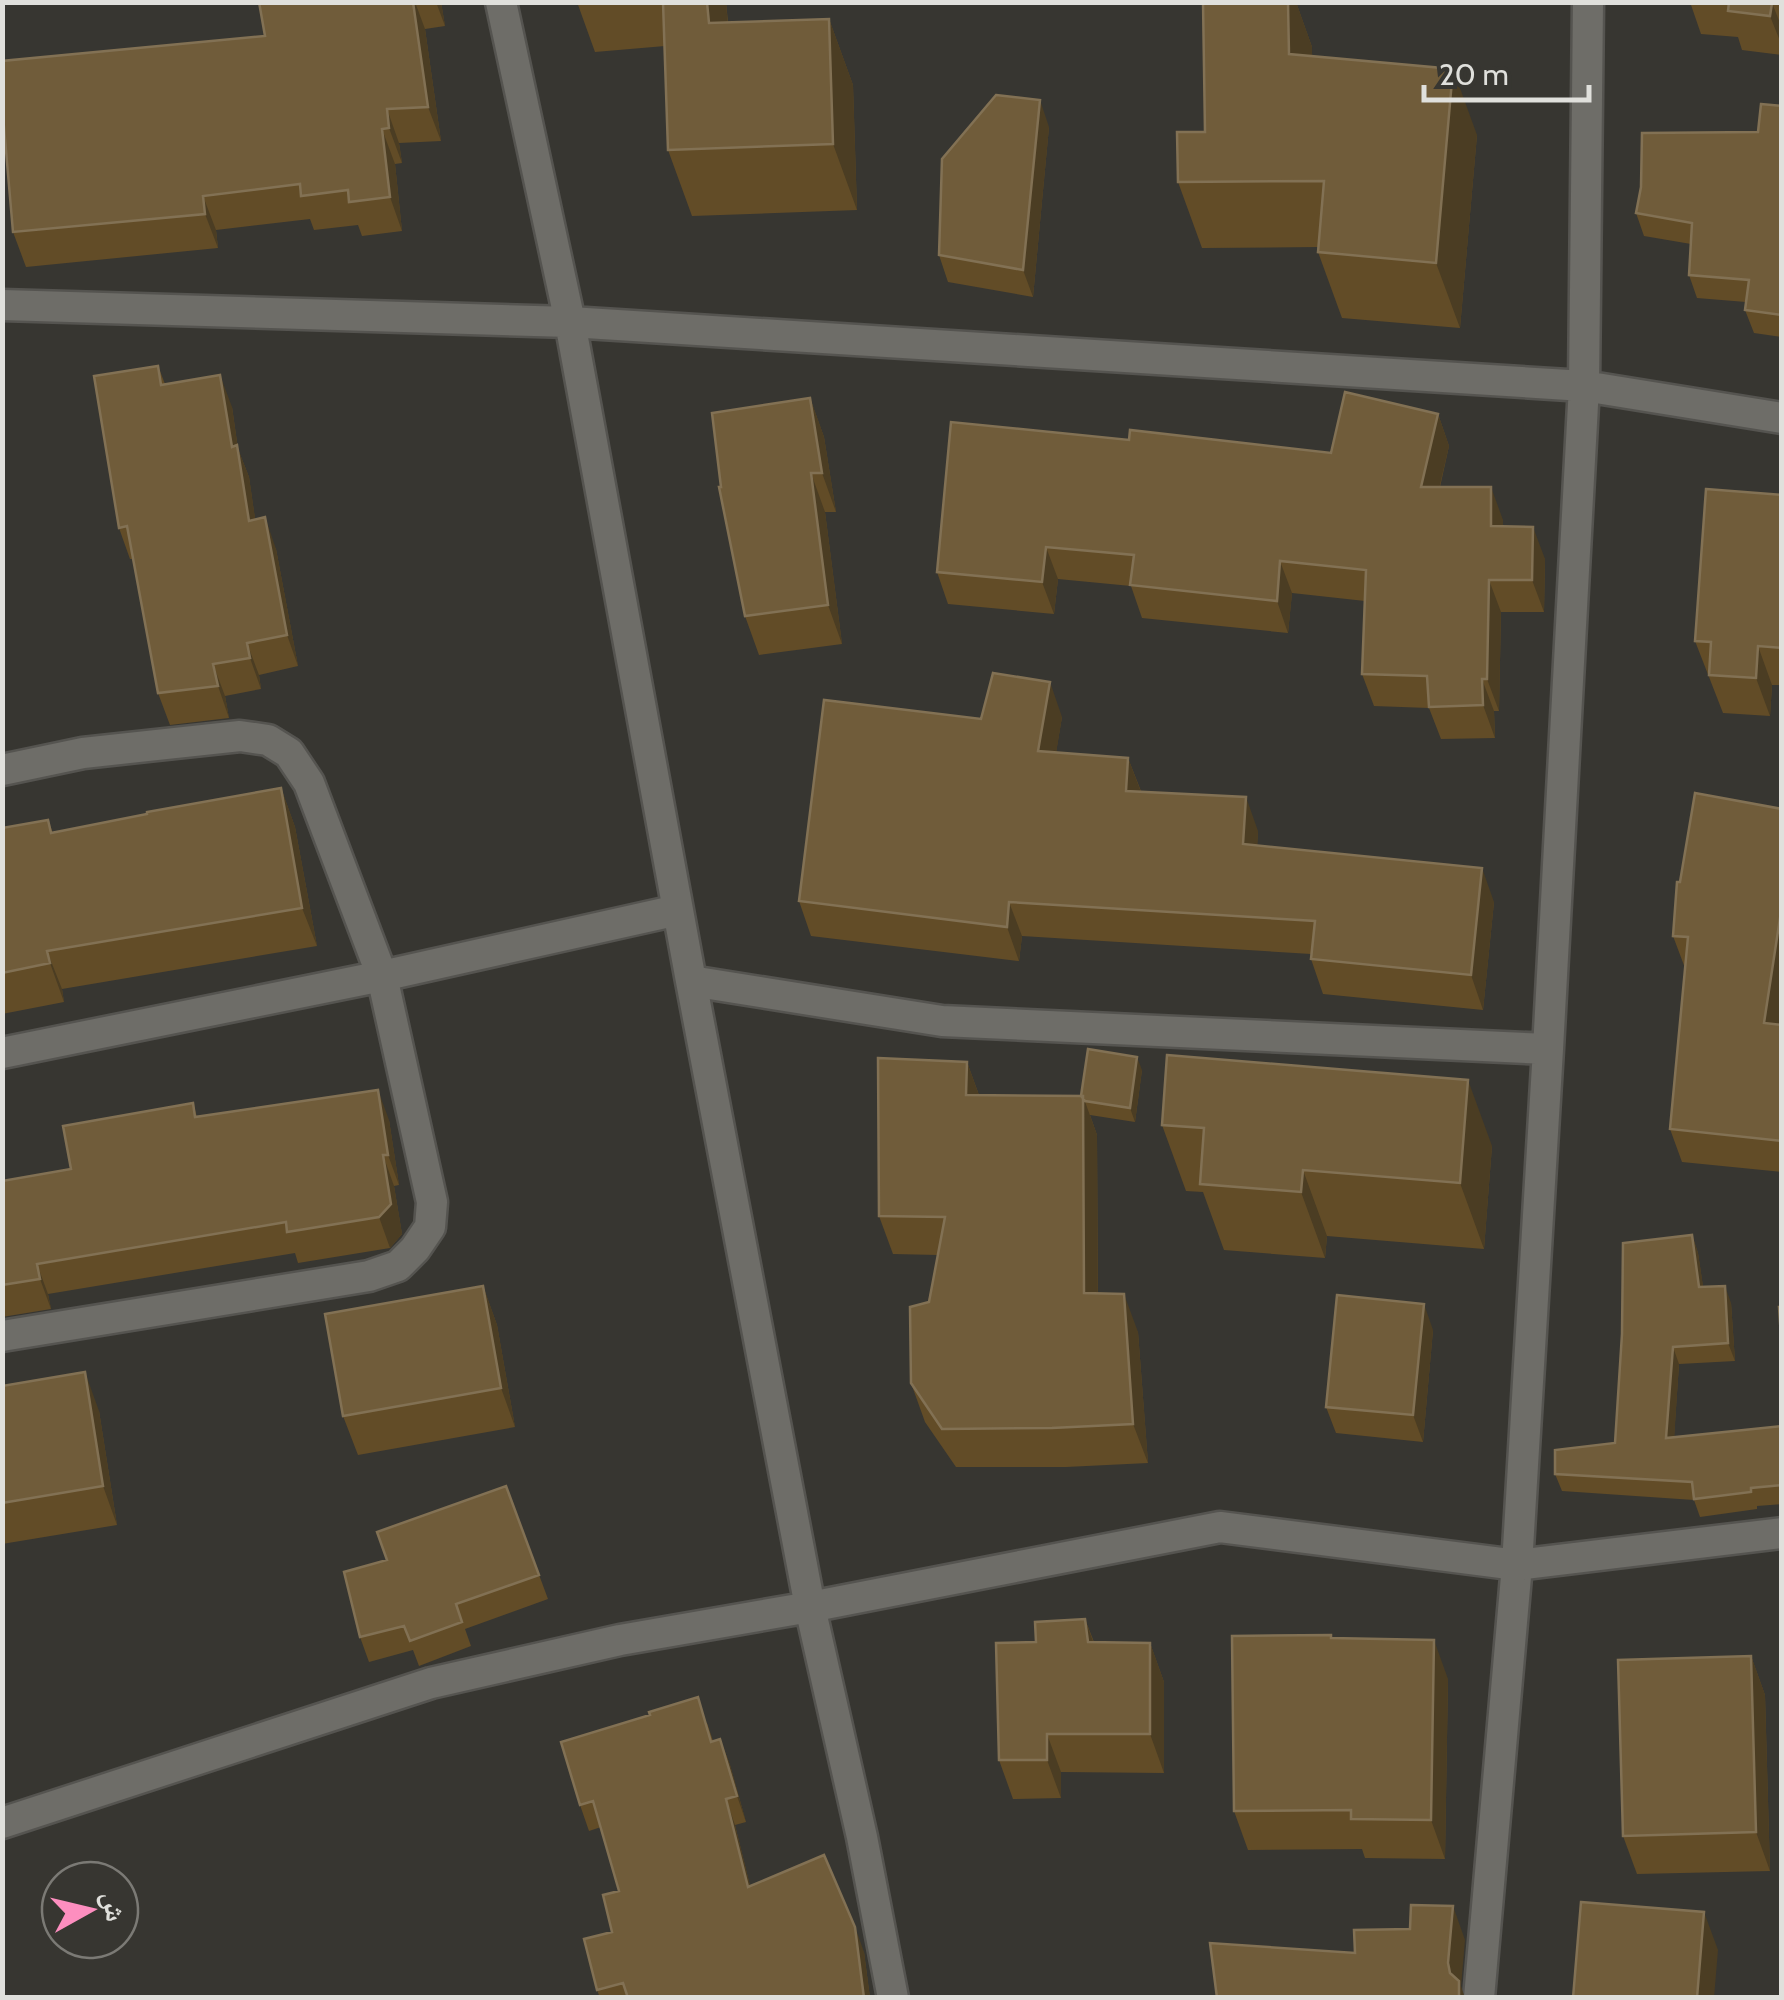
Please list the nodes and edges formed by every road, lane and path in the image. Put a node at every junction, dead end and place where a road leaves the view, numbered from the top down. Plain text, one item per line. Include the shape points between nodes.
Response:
1 (502, 2) edge
2 (1588, 2) edge
3 (2, 306) edge
4 (570, 322) junction
5 (1584, 386) junction
6 (1782, 418) edge
7 (2, 770) edge
8 (678, 910) junction
9 (382, 976) junction
10 (690, 981) junction
11 (1548, 1048) junction
12 (2, 1053) edge
13 (2, 1336) edge
14 (1782, 1533) edge
15 (1517, 1565) junction
16 (810, 1607) junction
17 (2, 1822) edge
18 (893, 1998) edge
19 (1479, 1998) edge

1 - 4 street
2 - 5 street
3 - 4 street
4 - 5 street
4 - 8 street
5 - 6 street
5 - 11 street
7 - 9 street via 83,753 240,736 268,740 290,753 309,783
8 - 9 street
8 - 10 street
9 - 12 street
9 - 13 street via 432,1202 430,1227 416,1249 398,1266 368,1276
10 - 11 street via 942,1021
10 - 16 street
11 - 15 street
14 - 15 street
15 - 16 street via 1220,1527
15 - 19 street
16 - 17 street via 620,1640 431,1683
16 - 18 street

